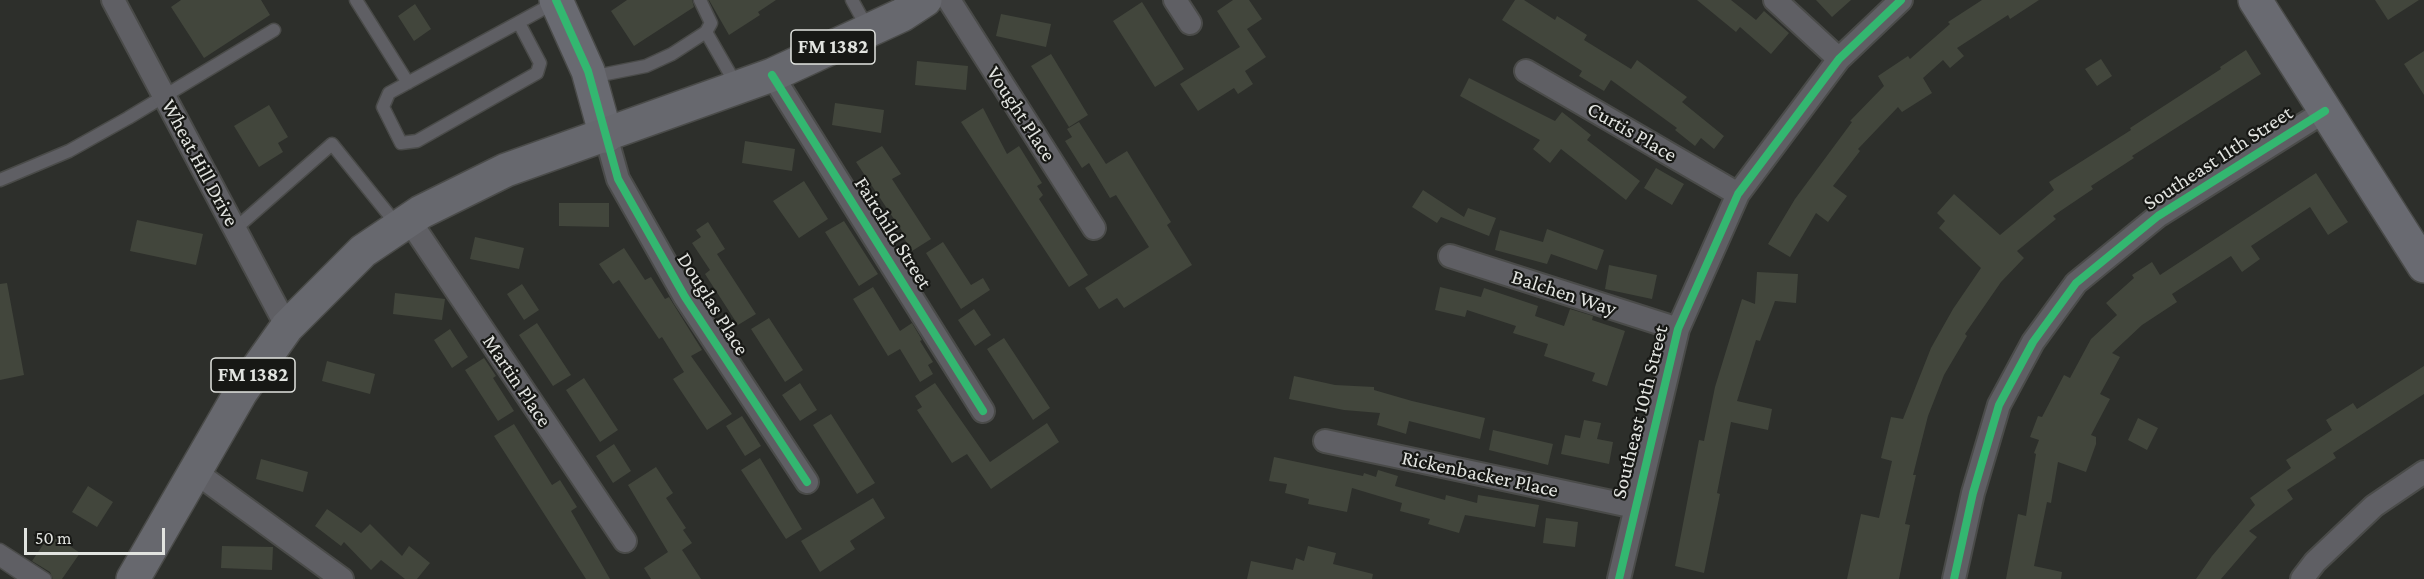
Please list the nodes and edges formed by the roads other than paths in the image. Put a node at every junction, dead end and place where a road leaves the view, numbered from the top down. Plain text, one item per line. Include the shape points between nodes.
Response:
1 (113, 0) edge
2 (356, 0) edge
3 (700, 0) edge
4 (852, 0) edge
5 (925, 0) edge
6 (949, 0) edge
7 (1175, 0) edge
8 (1775, 0) edge
9 (1901, 0) edge
10 (556, 1) edge
11 (2262, 2) edge
12 (519, 22) junction
13 (1190, 23) dead end
14 (274, 30) dead end
15 (869, 30) junction
16 (706, 32) junction
17 (1839, 59) junction
18 (1526, 71) dead end
19 (772, 75) junction
20 (590, 77) junction
21 (408, 82) junction
22 (737, 87) junction
23 (165, 96) junction
24 (2325, 111) junction
25 (606, 136) junction
26 (0, 180) edge
27 (1738, 194) junction
28 (404, 224) junction
29 (1094, 228) dead end
30 (235, 229) junction
31 (1450, 256) dead end
32 (2424, 266) edge
33 (287, 327) junction
34 (1678, 329) junction
35 (983, 411) dead end
36 (1325, 441) dead end
37 (194, 471) junction
38 (2424, 472) edge
39 (807, 482) dead end
40 (1635, 507) junction
41 (625, 541) dead end
42 (0, 550) edge
43 (0, 560) edge
44 (28, 579) edge
45 (45, 579) edge
46 (133, 579) edge
47 (342, 579) edge
48 (1619, 579) edge
49 (1954, 579) edge
50 (2302, 579) edge

1 - 23 street, Wheat Hill Drive
2 - 21 lane
3 - 16 lane via 711,23
4 - 15 lane
5 - 15 main road, FM 1382
6 - 29 street, Vought Place
7 - 13 street
8 - 17 street
9 - 17 street, Southeast 10th Street
10 - 12 lane
10 - 20 street
11 - 24 street
12 - 21 lane
12 - 21 lane via 540,63 537,73 417,141 401,143 383,107 389,93
14 - 23 lane
15 - 19 main road, FM 1382
16 - 20 lane via 646,66
16 - 22 lane
17 - 27 street, Southeast 10th Street
18 - 27 street, Curtis Place
19 - 22 main road, FM 1382
19 - 35 street, Fairchild Street
20 - 25 street
22 - 25 main road, FM 1382
23 - 26 lane via 69,151
23 - 30 street, Wheat Hill Drive
24 - 32 street
24 - 49 street, Southeast 11th Street via 2158,216 2076,283 2033,342 1999,405
25 - 28 main road, FM 1382 via 506,170
25 - 39 street, Douglas Place via 618,179 680,287
27 - 34 street, Southeast 10th Street
28 - 30 lane via 332,144
28 - 33 main road, FM 1382 via 363,251
28 - 41 street, Martin Place
30 - 33 street, Wheat Hill Drive
31 - 34 street, Balchen Way
33 - 37 main road, FM 1382 via 241,392
34 - 40 street, Southeast 10th Street
36 - 40 street, Rickenbacker Place
37 - 46 main road, FM 1382
37 - 47 street
38 - 50 street via 2374,506
40 - 48 street, Southeast 10th Street
42 - 45 lane
43 - 44 lane

